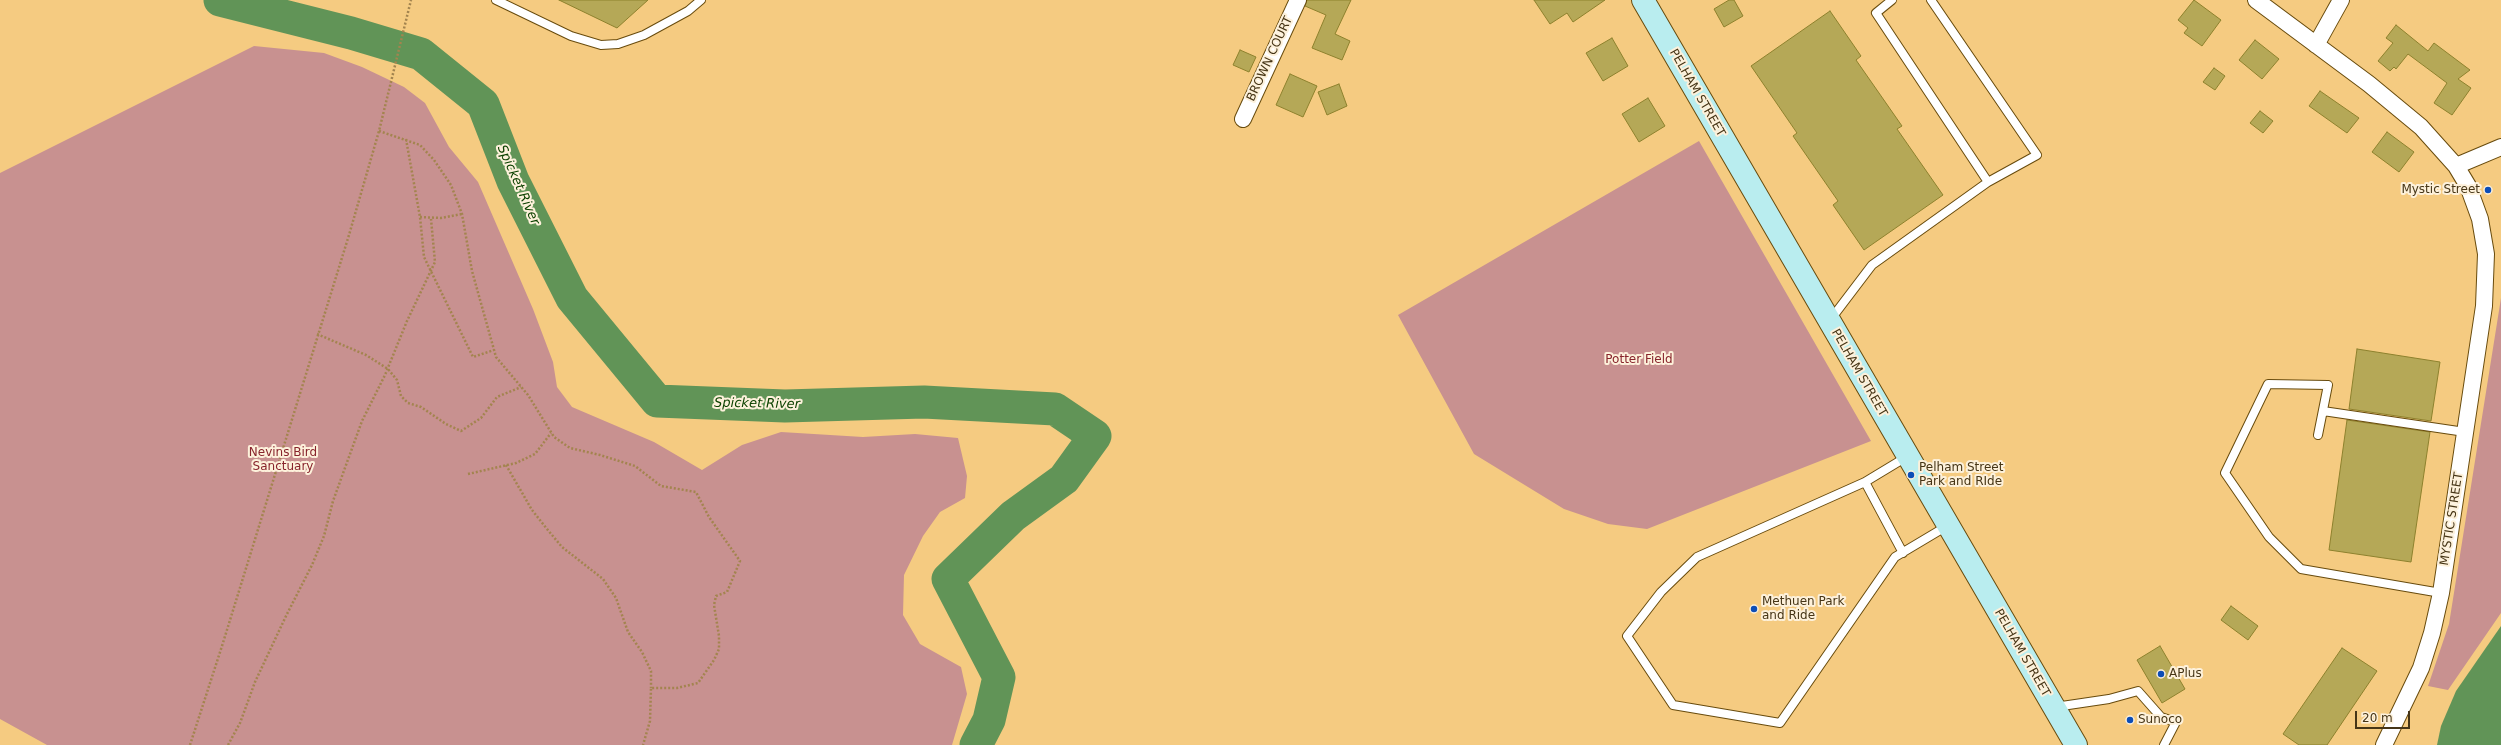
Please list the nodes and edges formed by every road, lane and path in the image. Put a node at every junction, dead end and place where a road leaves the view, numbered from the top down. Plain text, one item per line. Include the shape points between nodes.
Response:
1 (411, 0) edge
2 (496, 0) edge
3 (701, 0) edge
4 (1298, 0) edge
5 (1643, 0) edge
6 (1892, 0) edge
7 (1931, 0) edge
8 (2256, 0) edge
9 (2341, 0) edge
10 (2316, 45) junction
11 (1243, 119) dead end
12 (379, 131) junction
13 (406, 139) junction
14 (2501, 147) edge
15 (2456, 166) junction
16 (1988, 182) junction
17 (462, 214) junction
18 (420, 217) junction
19 (431, 219) junction
20 (430, 273) junction
21 (1829, 321) junction
22 (317, 334) junction
23 (494, 350) junction
24 (388, 369) junction
25 (521, 386) junction
26 (2323, 411) junction
27 (2465, 432) junction
28 (551, 433) junction
29 (2318, 435) dead end
30 (1908, 456) junction
31 (506, 465) junction
32 (468, 474) dead end
33 (1865, 482) junction
34 (1948, 526) junction
35 (1902, 553) junction
36 (2441, 593) junction
37 (651, 688) junction
38 (2054, 708) junction
39 (2072, 743) edge
40 (190, 745) edge
41 (228, 745) edge
42 (643, 745) edge
43 (2164, 745) edge
44 (2384, 745) edge

1 - 12 path
2 - 3 lane via 571,36 601,45 618,44 644,35 688,11
4 - 11 street, BROWN COURT
5 - 21 main road, PELHAM STREET
6 - 16 lane via 1876,13
7 - 16 lane via 2037,155
8 - 10 street, MYSTIC STREET
9 - 10 street
10 - 15 street, MYSTIC STREET via 2397,106
12 - 13 path
12 - 22 path
13 - 17 path via 420,145 434,160 451,185
13 - 18 path
14 - 15 street
15 - 27 street, MYSTIC STREET via 2476,206 2486,254 2484,306
16 - 21 lane via 1872,265
17 - 19 path
17 - 23 path via 472,271
18 - 19 path
18 - 20 path via 424,257
19 - 20 path via 436,262
20 - 23 path via 473,357
20 - 24 path
21 - 30 main road, PELHAM STREET
22 - 24 path via 366,354
22 - 40 path
23 - 25 path via 496,357
24 - 25 path via 397,380 401,396 408,403 421,407 461,431 481,418 497,397
24 - 41 path via 350,451 324,536 312,565
25 - 28 path
26 - 27 lane
26 - 29 lane
26 - 36 lane via 2328,385 2268,384 2225,473 2269,536 2301,569
27 - 36 street, MYSTIC STREET
28 - 31 path via 535,454
28 - 37 path via 570,448 635,466 661,486 696,492 709,517 740,561 726,592 716,596 714,605 719,636 718,649 706,674 698,683 688,686
30 - 33 lane
30 - 34 main road, PELHAM STREET
31 - 32 path
31 - 37 path via 525,499 547,530 562,547 603,580 616,598 628,632 651,671
33 - 35 lane
33 - 35 lane via 1697,557 1661,592 1628,636 1673,705 1780,723 1896,557
34 - 35 lane
34 - 38 main road, PELHAM STREET
36 - 44 street, MYSTIC STREET via 2421,668
37 - 42 path via 650,721
38 - 39 main road, PELHAM STREET
38 - 43 lane via 2109,699 2138,691 2161,717 2176,722

